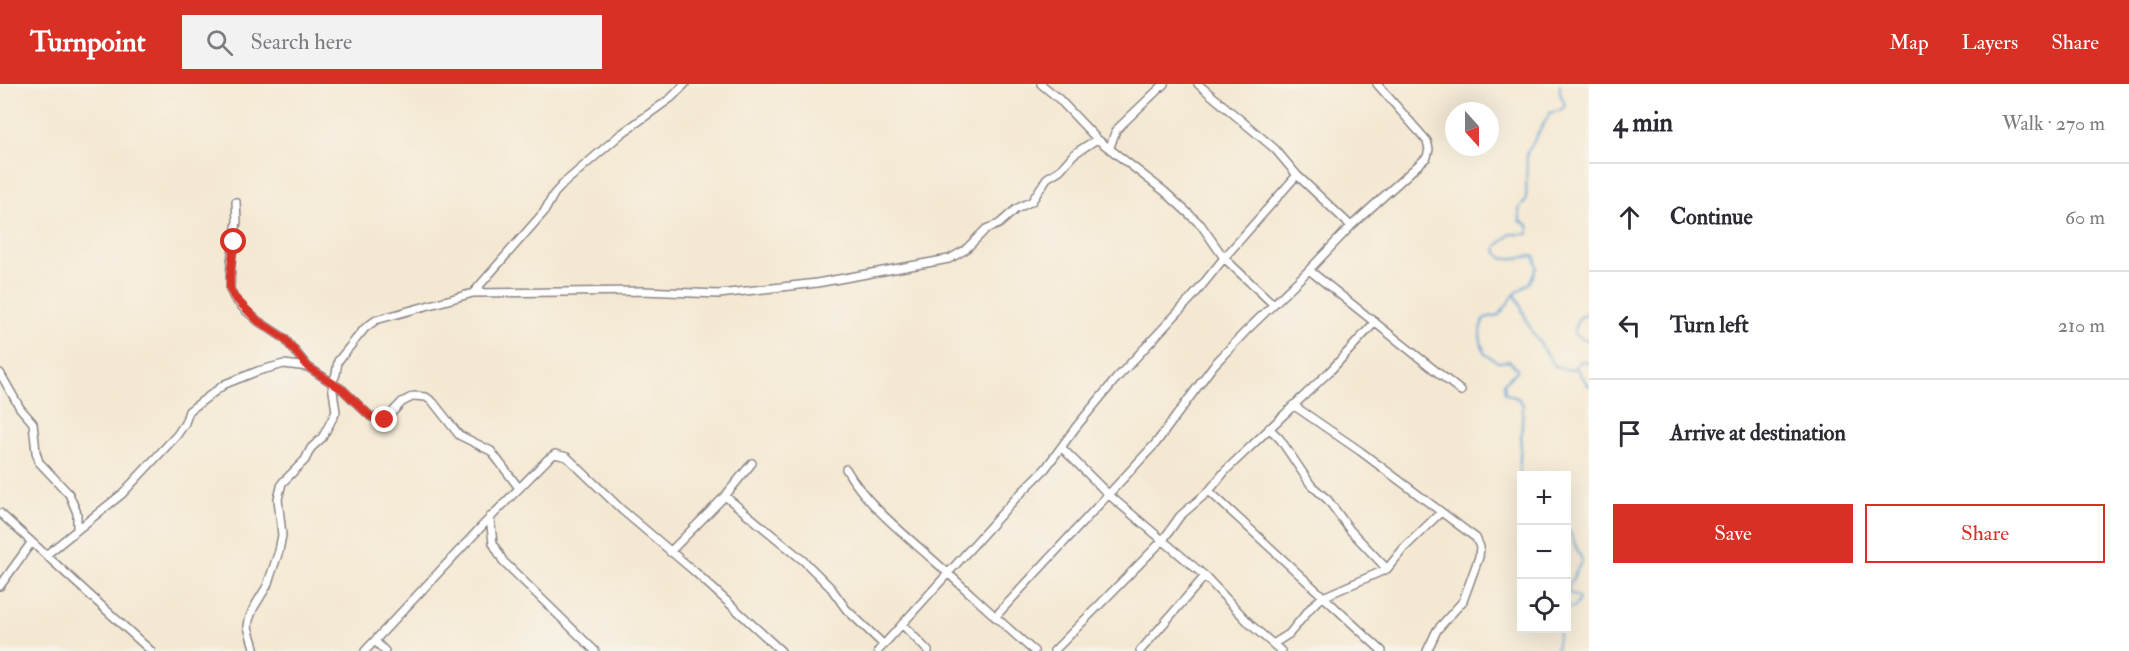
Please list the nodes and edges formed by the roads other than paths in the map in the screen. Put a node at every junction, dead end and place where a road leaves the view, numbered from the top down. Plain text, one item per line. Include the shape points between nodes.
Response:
1 (685, 84) edge
2 (1041, 84) edge
3 (1164, 84) edge
4 (1198, 84) edge
5 (1377, 84) edge
6 (1097, 139) junction
7 (1110, 147) junction
8 (1297, 175) junction
9 (236, 202) dead end
10 (1351, 226) junction
11 (1224, 258) junction
12 (1309, 270) junction
13 (473, 292) junction
14 (1273, 304) junction
15 (1375, 322) junction
16 (308, 367) junction
17 (0, 373) edge
18 (332, 384) junction
19 (1461, 391) dead end
20 (1293, 405) junction
21 (1269, 428) junction
22 (1062, 448) junction
23 (752, 464) dead end
24 (846, 469) dead end
25 (519, 488) junction
26 (1209, 491) junction
27 (1109, 495) junction
28 (725, 496) junction
29 (1441, 512) junction
30 (0, 513) edge
31 (490, 517) junction
32 (77, 530) junction
33 (1163, 540) junction
34 (32, 543) junction
35 (670, 552) junction
36 (46, 555) junction
37 (1387, 570) junction
38 (949, 574) junction
39 (1205, 576) junction
40 (0, 586) edge
41 (1323, 597) junction
42 (995, 617) junction
43 (902, 624) junction
44 (375, 641) junction
45 (1273, 644) junction
46 (884, 645) junction
47 (151, 651) edge
48 (255, 651) edge
49 (365, 651) edge
50 (385, 651) edge
51 (595, 651) edge
52 (781, 651) edge
53 (878, 651) edge
54 (928, 651) edge
55 (1034, 651) edge
56 (1054, 651) edge
57 (1140, 651) edge
58 (1281, 651) edge
59 (1382, 651) edge
60 (1427, 651) edge

1 - 13 street via 564,183 538,220
2 - 6 street
3 - 7 street via 1116,130
4 - 8 street via 1275,149
5 - 10 street via 1427,141 1429,149 1427,157
6 - 7 street
6 - 13 street via 1047,178 1032,201 986,229 948,260 817,283 719,294
7 - 11 street via 1201,225
8 - 10 street
8 - 11 street
9 - 16 street via 230,289 258,321 284,338
10 - 12 street
11 - 14 street
11 - 22 street via 1115,380
12 - 14 street
12 - 15 street
13 - 18 street via 376,320 338,361
14 - 27 street via 1213,366 1156,443
15 - 19 street
15 - 20 street via 1332,370
16 - 18 street
16 - 32 street via 284,364 225,384 189,411 177,435 122,494
17 - 32 street via 33,423 39,462 69,494 77,513
18 - 25 street via 380,420 385,420 402,402 414,396 426,397 459,435 491,452
18 - 48 street via 336,412 322,438 282,483 279,551 248,627
20 - 21 street
20 - 29 street
21 - 26 street
21 - 37 street via 1311,485
22 - 27 street
22 - 38 street
23 - 28 street
24 - 38 street via 877,507
25 - 31 street
25 - 35 street via 555,454 567,457
26 - 33 street via 1180,516
26 - 41 street
27 - 33 street
27 - 42 street
28 - 35 street
28 - 46 street via 805,562
29 - 37 street
29 - 60 street via 1476,538 1480,547 1463,601 1437,630
30 - 34 street
31 - 44 street
31 - 51 street via 493,543 503,561
32 - 36 street
33 - 39 street
33 - 56 street
34 - 36 street
34 - 40 street
35 - 52 street
36 - 47 street
37 - 41 street
38 - 42 street
38 - 43 street
39 - 45 street
39 - 57 street
41 - 45 street via 1289,634
41 - 59 street
42 - 55 street
43 - 46 street
43 - 54 street
44 - 49 street
44 - 50 street
45 - 58 street
46 - 53 street

